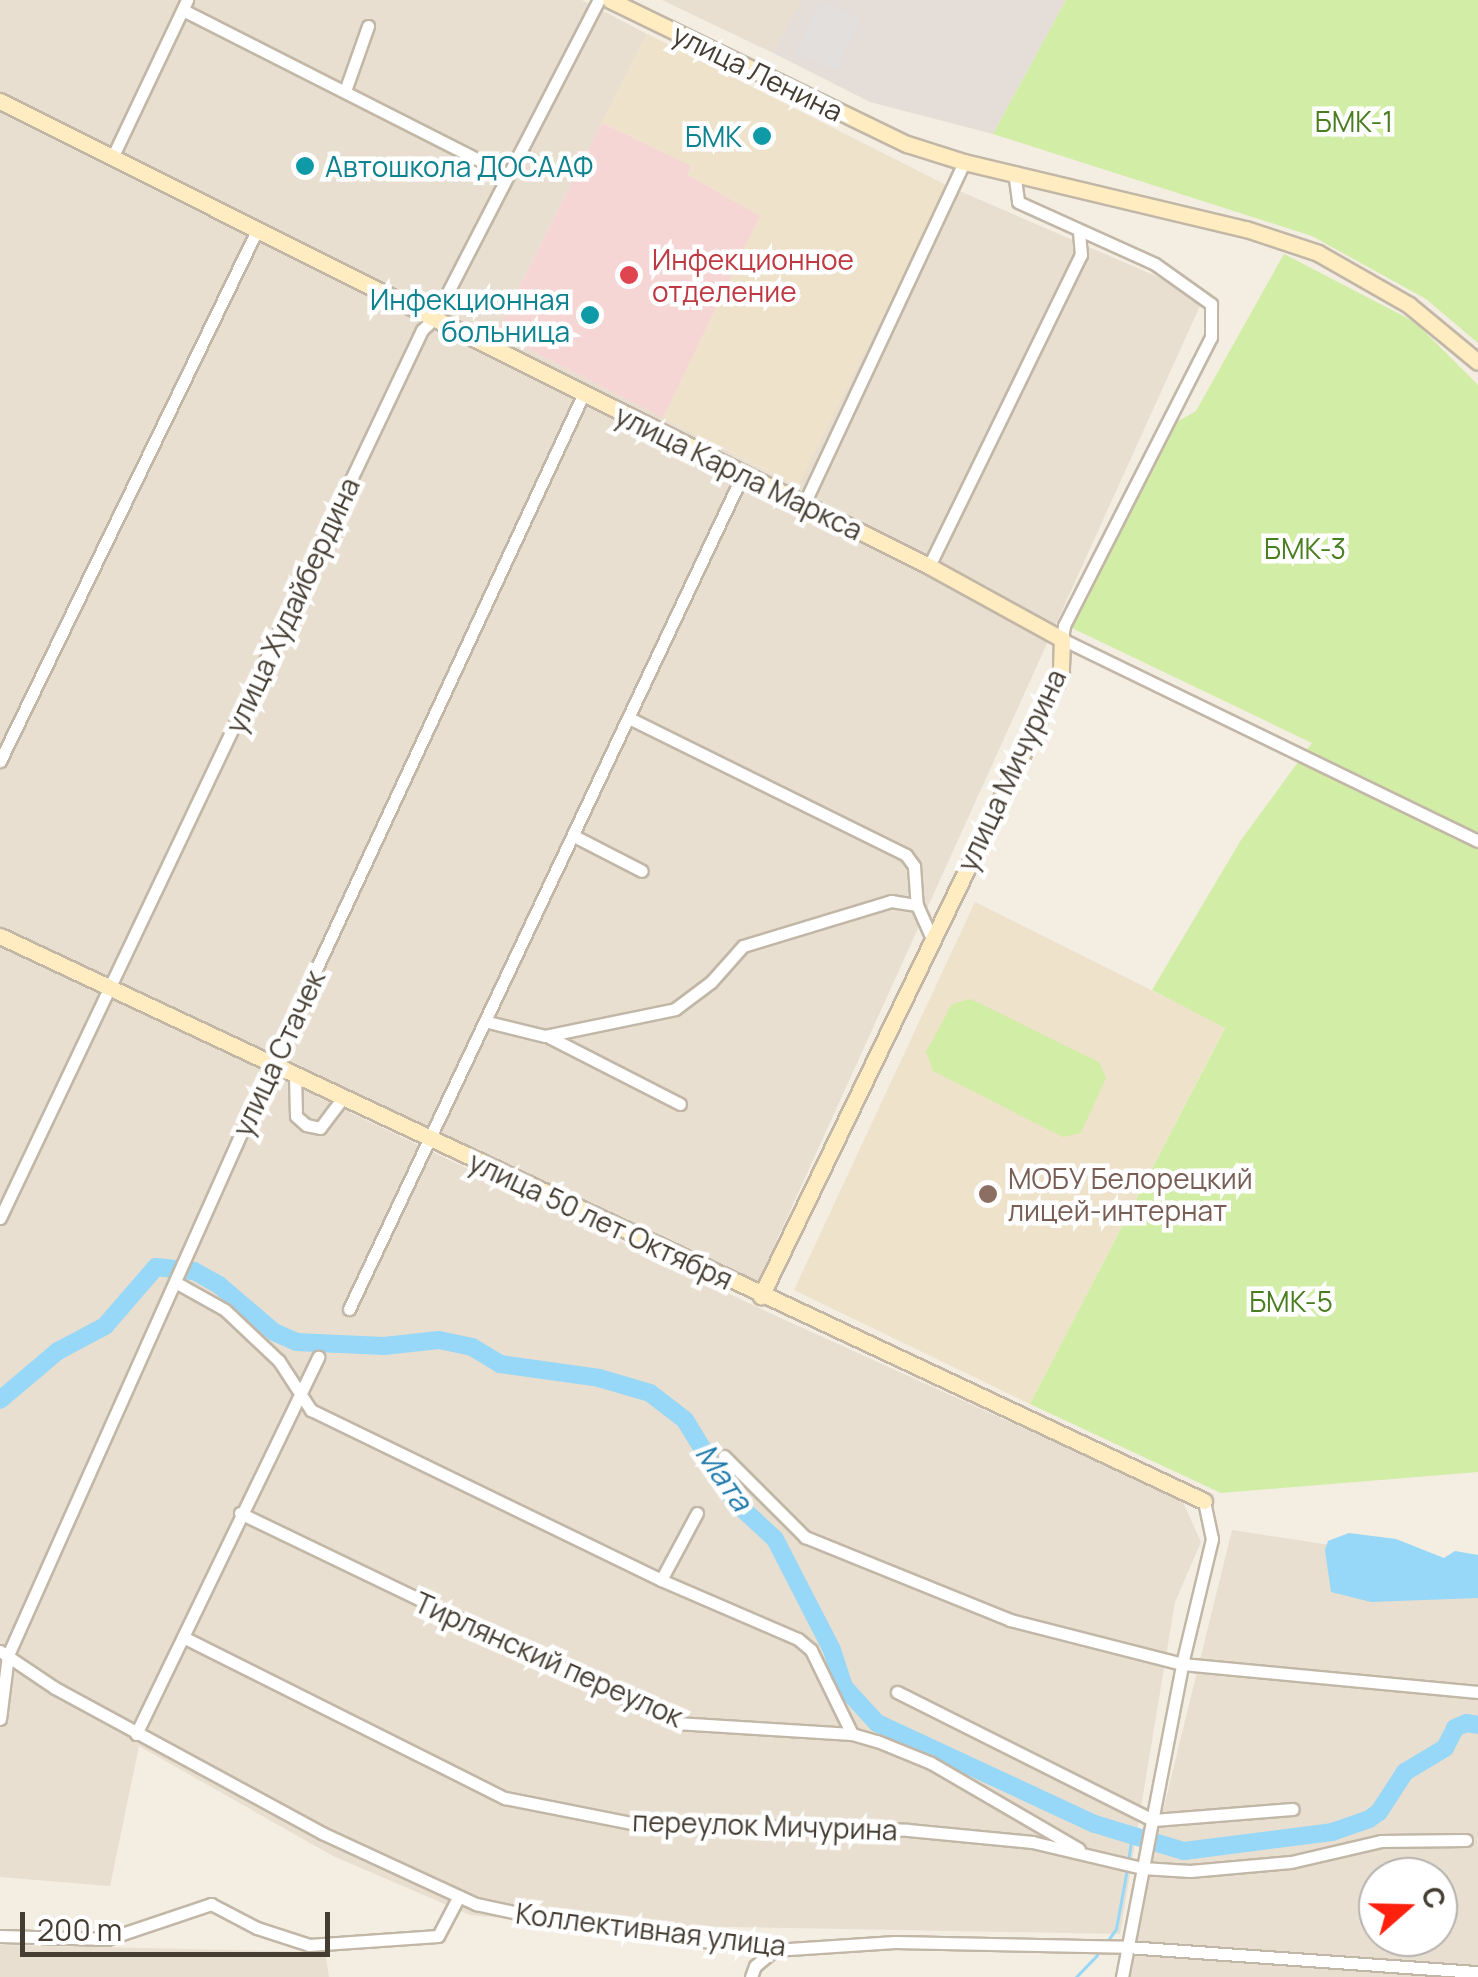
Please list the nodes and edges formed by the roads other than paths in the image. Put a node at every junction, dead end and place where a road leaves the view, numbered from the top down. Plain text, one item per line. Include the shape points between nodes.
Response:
1 (599, 0) edge
2 (610, 0) edge
3 (630, 4) edge
4 (185, 5) edge
5 (368, 26) dead end
6 (345, 90) junction
7 (0, 101) edge
8 (112, 158) junction
9 (964, 162) junction
10 (1014, 172) junction
11 (508, 175) junction
12 (258, 228) junction
13 (1079, 230) junction
14 (434, 318) junction
15 (1478, 362) edge
16 (583, 395) junction
17 (742, 474) junction
18 (804, 504) junction
19 (929, 566) junction
20 (1062, 639) junction
21 (629, 718) junction
22 (0, 761) edge
23 (574, 836) junction
24 (1478, 841) edge
25 (642, 872) dead end
26 (917, 905) junction
27 (0, 936) edge
28 (932, 938) junction
29 (111, 989) junction
30 (488, 1022) junction
31 (545, 1036) junction
32 (272, 1064) junction
33 (295, 1075) junction
34 (343, 1098) junction
35 (680, 1104) dead end
36 (428, 1138) junction
37 (0, 1218) edge
38 (175, 1282) junction
39 (761, 1296) junction
40 (350, 1309) dead end
41 (318, 1358) dead end
42 (299, 1397) junction
43 (724, 1456) dead end
44 (1204, 1500) joint
45 (240, 1513) junction
46 (697, 1513) dead end
47 (662, 1580) junction
48 (185, 1638) junction
49 (4, 1653) edge
50 (1182, 1664) junction
51 (896, 1692) dead end
52 (1478, 1692) edge
53 (0, 1719) edge
54 (136, 1734) junction
55 (852, 1734) junction
56 (1293, 1809) dead end
57 (1153, 1820) junction
58 (1466, 1840) dead end
59 (1086, 1854) junction
60 (1138, 1867) junction
61 (459, 1896) junction
62 (0, 1936) edge
63 (1127, 1947) junction
64 (774, 1950) junction
65 (1478, 1972) edge
66 (750, 1977) edge
67 (1122, 1977) edge

1 - 11 street, улица Худайбердина
2 - 3 street, улица Ленина
3 - 9 street, улица Ленина via 907,144
4 - 6 street
4 - 8 street
5 - 6 street
6 - 11 street
7 - 8 street, улица Карла Маркса
8 - 12 street, улица Карла Маркса
9 - 10 street, улица Ленина
9 - 18 street
10 - 13 street, улица Мичурина via 1018,202
10 - 15 street, улица Ленина via 1318,253 1409,305
11 - 14 street, улица Худайбердина
12 - 14 street, улица Карла Маркса
12 - 22 street
13 - 19 street via 1081,256
13 - 20 street, улица Мичурина via 1154,264 1211,304 1212,337
14 - 16 street, улица Карла Маркса
14 - 29 street, улица Худайбердина via 422,330
16 - 17 street, улица Карла Маркса
16 - 32 street, улица Стачек
17 - 18 street, улица Карла Маркса
17 - 21 street
18 - 19 street, улица Карла Маркса
19 - 20 street, улица Карла Маркса
20 - 24 street, улица Карла Маркса
20 - 28 street, улица Мичурина via 1061,674
21 - 23 street
21 - 26 street via 906,855 914,866
23 - 25 street
23 - 30 street
26 - 28 street
26 - 31 street via 891,901 743,946 675,1009
27 - 29 street, улица 50 лет Октября
28 - 39 street, улица Мичурина
29 - 32 street, улица 50 лет Октября
29 - 37 street, улица Худайбердина
30 - 31 street
30 - 36 street
31 - 35 street
32 - 33 street, улица 50 лет Октября
32 - 38 street, улица Стачек
33 - 34 street, улица 50 лет Октября
33 - 34 street via 296,1116 306,1125 320,1128
34 - 36 street, улица 50 лет Октября
36 - 39 street, улица 50 лет Октября
36 - 40 street
38 - 42 street via 225,1310 280,1361
38 - 49 street, улица Стачек
39 - 44 street, улица 50 лет Октября
41 - 42 street
42 - 45 street
42 - 47 street via 311,1410
43 - 50 street via 804,1537 1010,1620
44 - 50 street via 1212,1539
45 - 48 street
45 - 55 street, Тирлянский переулок via 676,1723
46 - 47 street
47 - 55 street via 798,1639 811,1650
48 - 54 street
48 - 59 street, переулок Мичурина via 505,1798 632,1823 908,1830
49 - 53 street, улица Стачек
49 - 54 street, Коллективная улица
50 - 52 street
50 - 57 street
51 - 57 street
54 - 61 street, Коллективная улица via 322,1833
55 - 59 street, Тирлянский переулок via 932,1763
56 - 57 street
57 - 60 street
58 - 60 street, переулок Мичурина via 1381,1840 1229,1870
59 - 60 street, переулок Мичурина
60 - 63 street
61 - 62 street via 438,1936 309,1945 212,1904 107,1939
61 - 64 street, Коллективная улица via 570,1924
63 - 64 street, Коллективная улица via 895,1942
63 - 65 street, Коллективная улица
63 - 67 street
64 - 66 street

